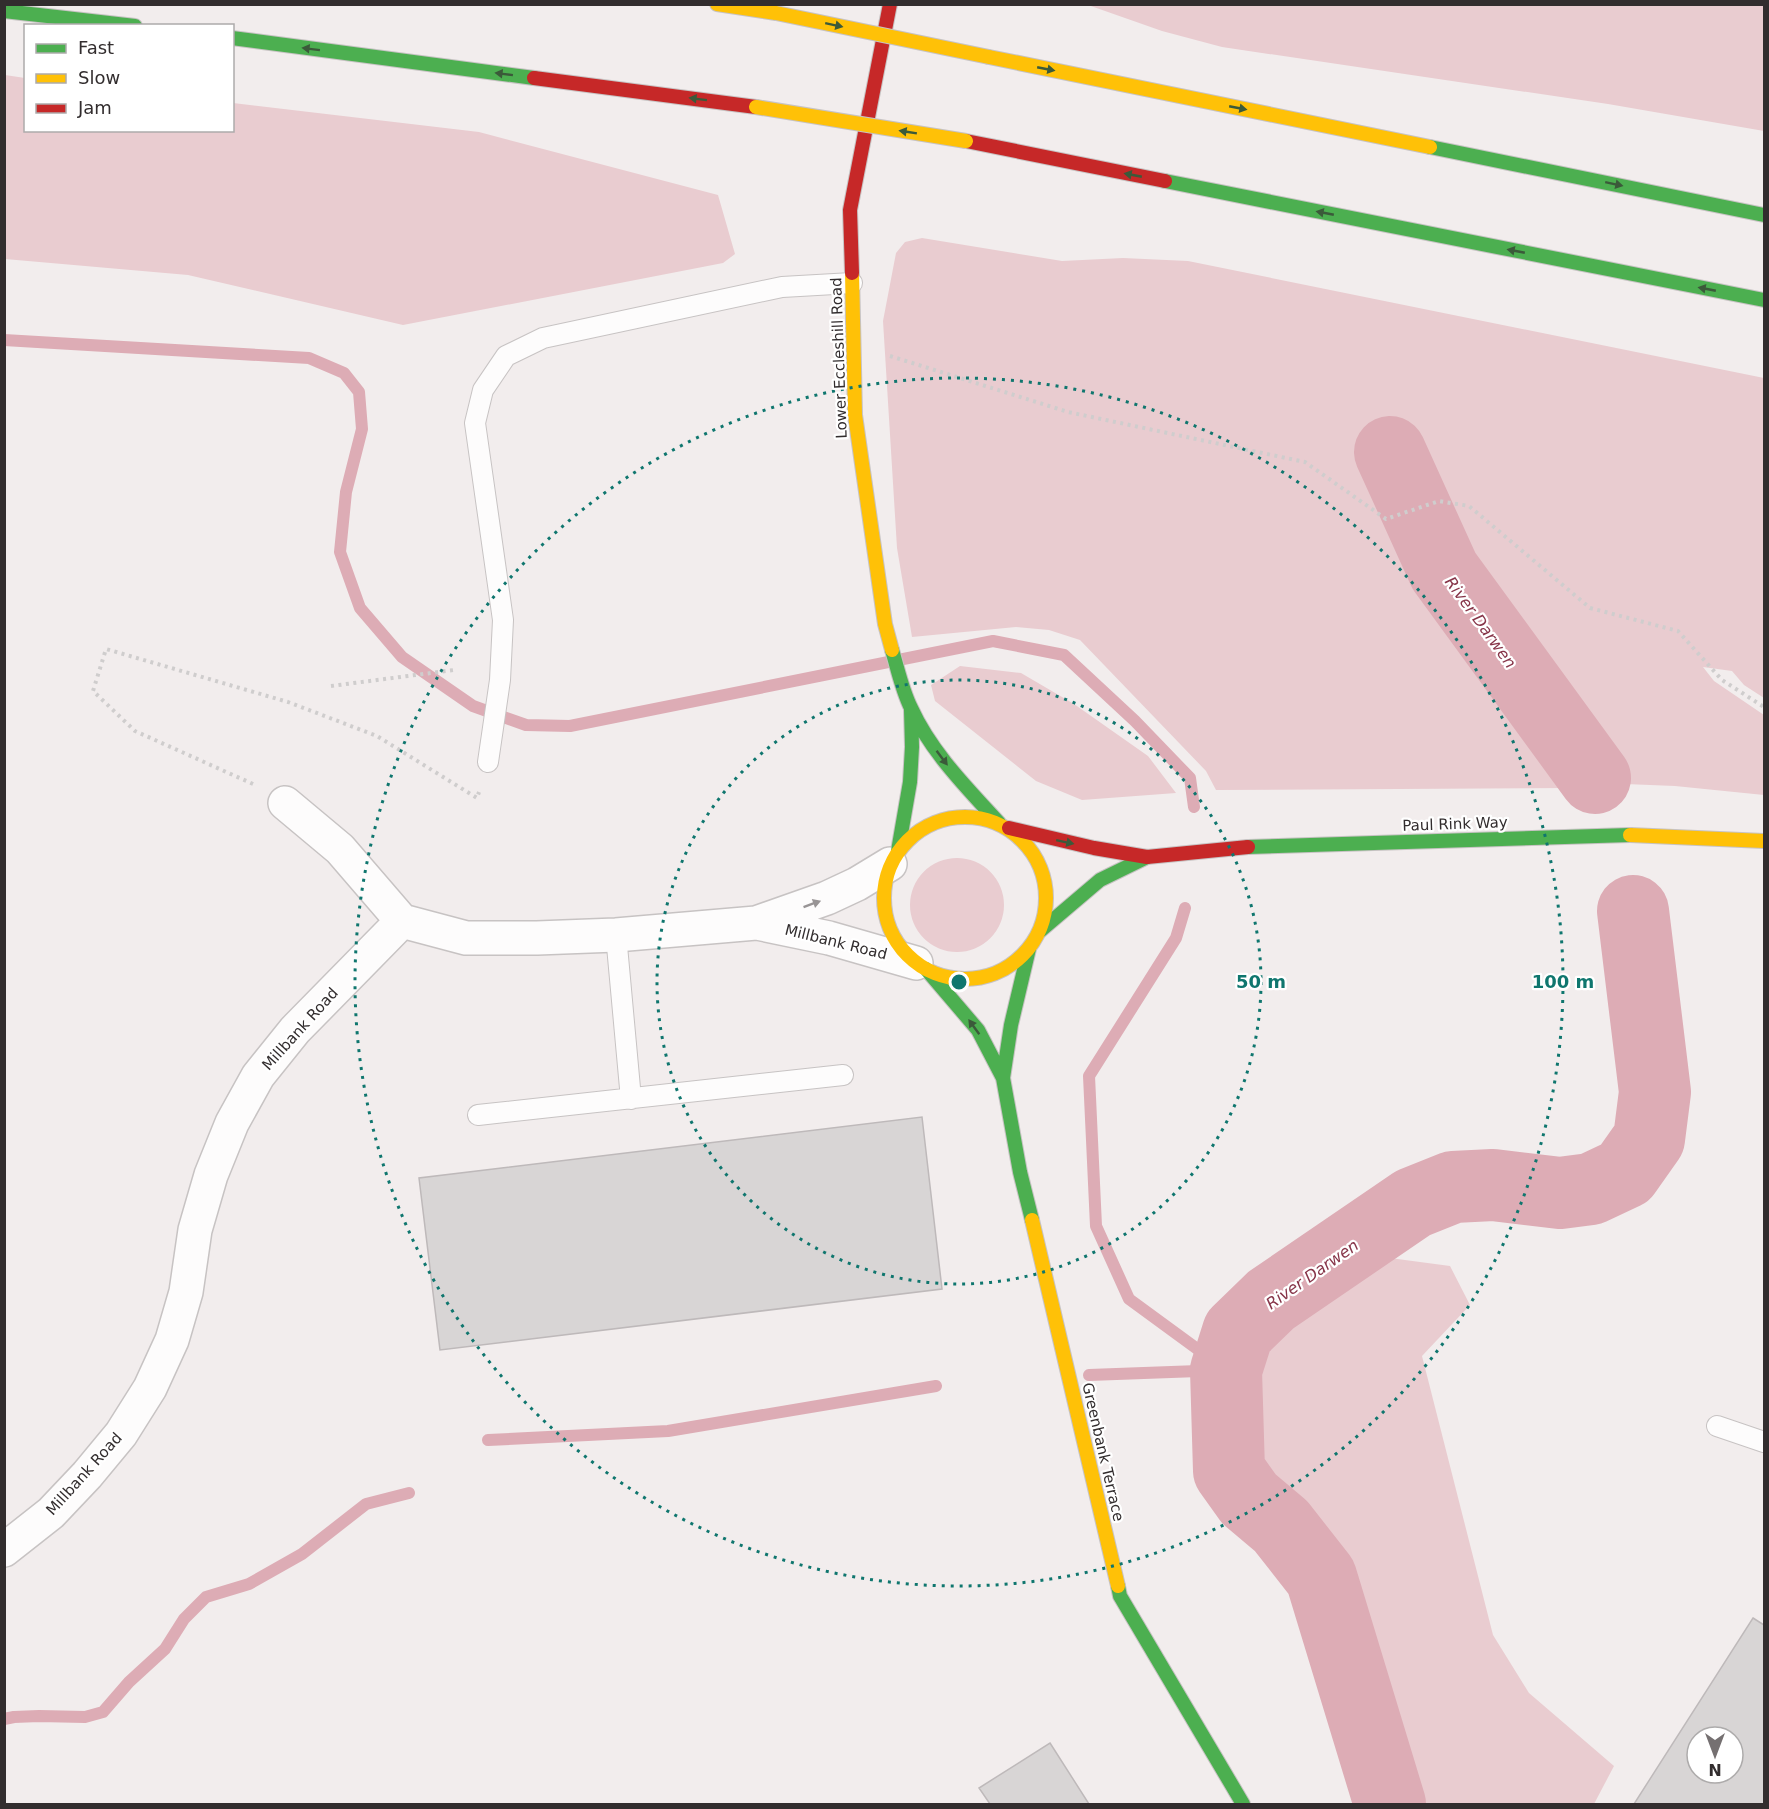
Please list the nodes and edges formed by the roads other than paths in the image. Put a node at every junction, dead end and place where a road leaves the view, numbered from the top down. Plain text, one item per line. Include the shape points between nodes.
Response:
1 (717, 4) edge
2 (890, 4) edge
3 (4, 10) edge
4 (119, 24) edge
5 (234, 38) edge
6 (1437, 148) junction
7 (1624, 173) dead end
8 (1764, 215) edge
9 (852, 283) junction
10 (1764, 300) edge
11 (911, 709) junction
12 (488, 762) road end
13 (285, 803) road end
14 (1004, 825) junction
15 (1764, 841) edge
16 (1147, 857) junction
17 (894, 858) junction
18 (402, 921) junction
19 (756, 923) junction
20 (1040, 931) junction
21 (616, 935) junction
22 (1029, 949) junction
23 (921, 966) junction
24 (843, 1075) dead end
25 (1003, 1078) junction
26 (631, 1099) junction
27 (478, 1115) dead end
28 (1717, 1426) dead end
29 (1764, 1442) edge
30 (4, 1550) edge
31 (1243, 1804) edge

1 -> 6 main road, bridge
2 - 9 main road, Lower Eccleshill Road via 850,210
3 - 4 main road
10 -> 5 main road, bridge via 966,141 756,107
6 - 7 main road
6 -> 8 main road
9 - 11 main road, Lower Eccleshill Road via 855,415 885,624
9 - 12 lane via 770,289 543,338 506,356 483,390 475,423 503,620 500,680
11 -> 14 main road, Lower Eccleshill Road via 952,772
11 - 17 main road, Lower Eccleshill Road via 910,782
13 - 18 street via 340,849
14 -> 16 main road, Paul Rink Way
14 - 17 main road via 971,815 943,819 918,831
14 - 20 main road via 1027,843 1040,862 1047,885 1047,909
15 - 16 main road, Paul Rink Way via 1614,835 1261,846
16 - 20 main road, Paul Rink Way via 1100,880
19 -> 17 street, Millbank Road via 828,898 857,884
17 - 23 main road via 883,891 886,918 897,943
18 - 21 street, Millbank Road via 466,938
18 - 30 street, Millbank Road via 295,1030 258,1076 232,1123 211,1174 195,1230 186,1292 172,1340 150,1388 121,1434 87,1475 51,1513
19 - 21 street, Millbank Road
19 - 23 street, Millbank Road via 830,939
20 - 22 main road
21 - 26 lane
22 - 23 main road via 1013,965 970,980 947,978
22 - 25 main road, Greenbank Terrace
25 -> 23 main road, Greenbank Terrace via 978,1030
24 - 26 lane
25 - 31 main road, Greenbank Terrace via 1020,1172 1120,1596
26 - 27 lane
28 - 29 lane

